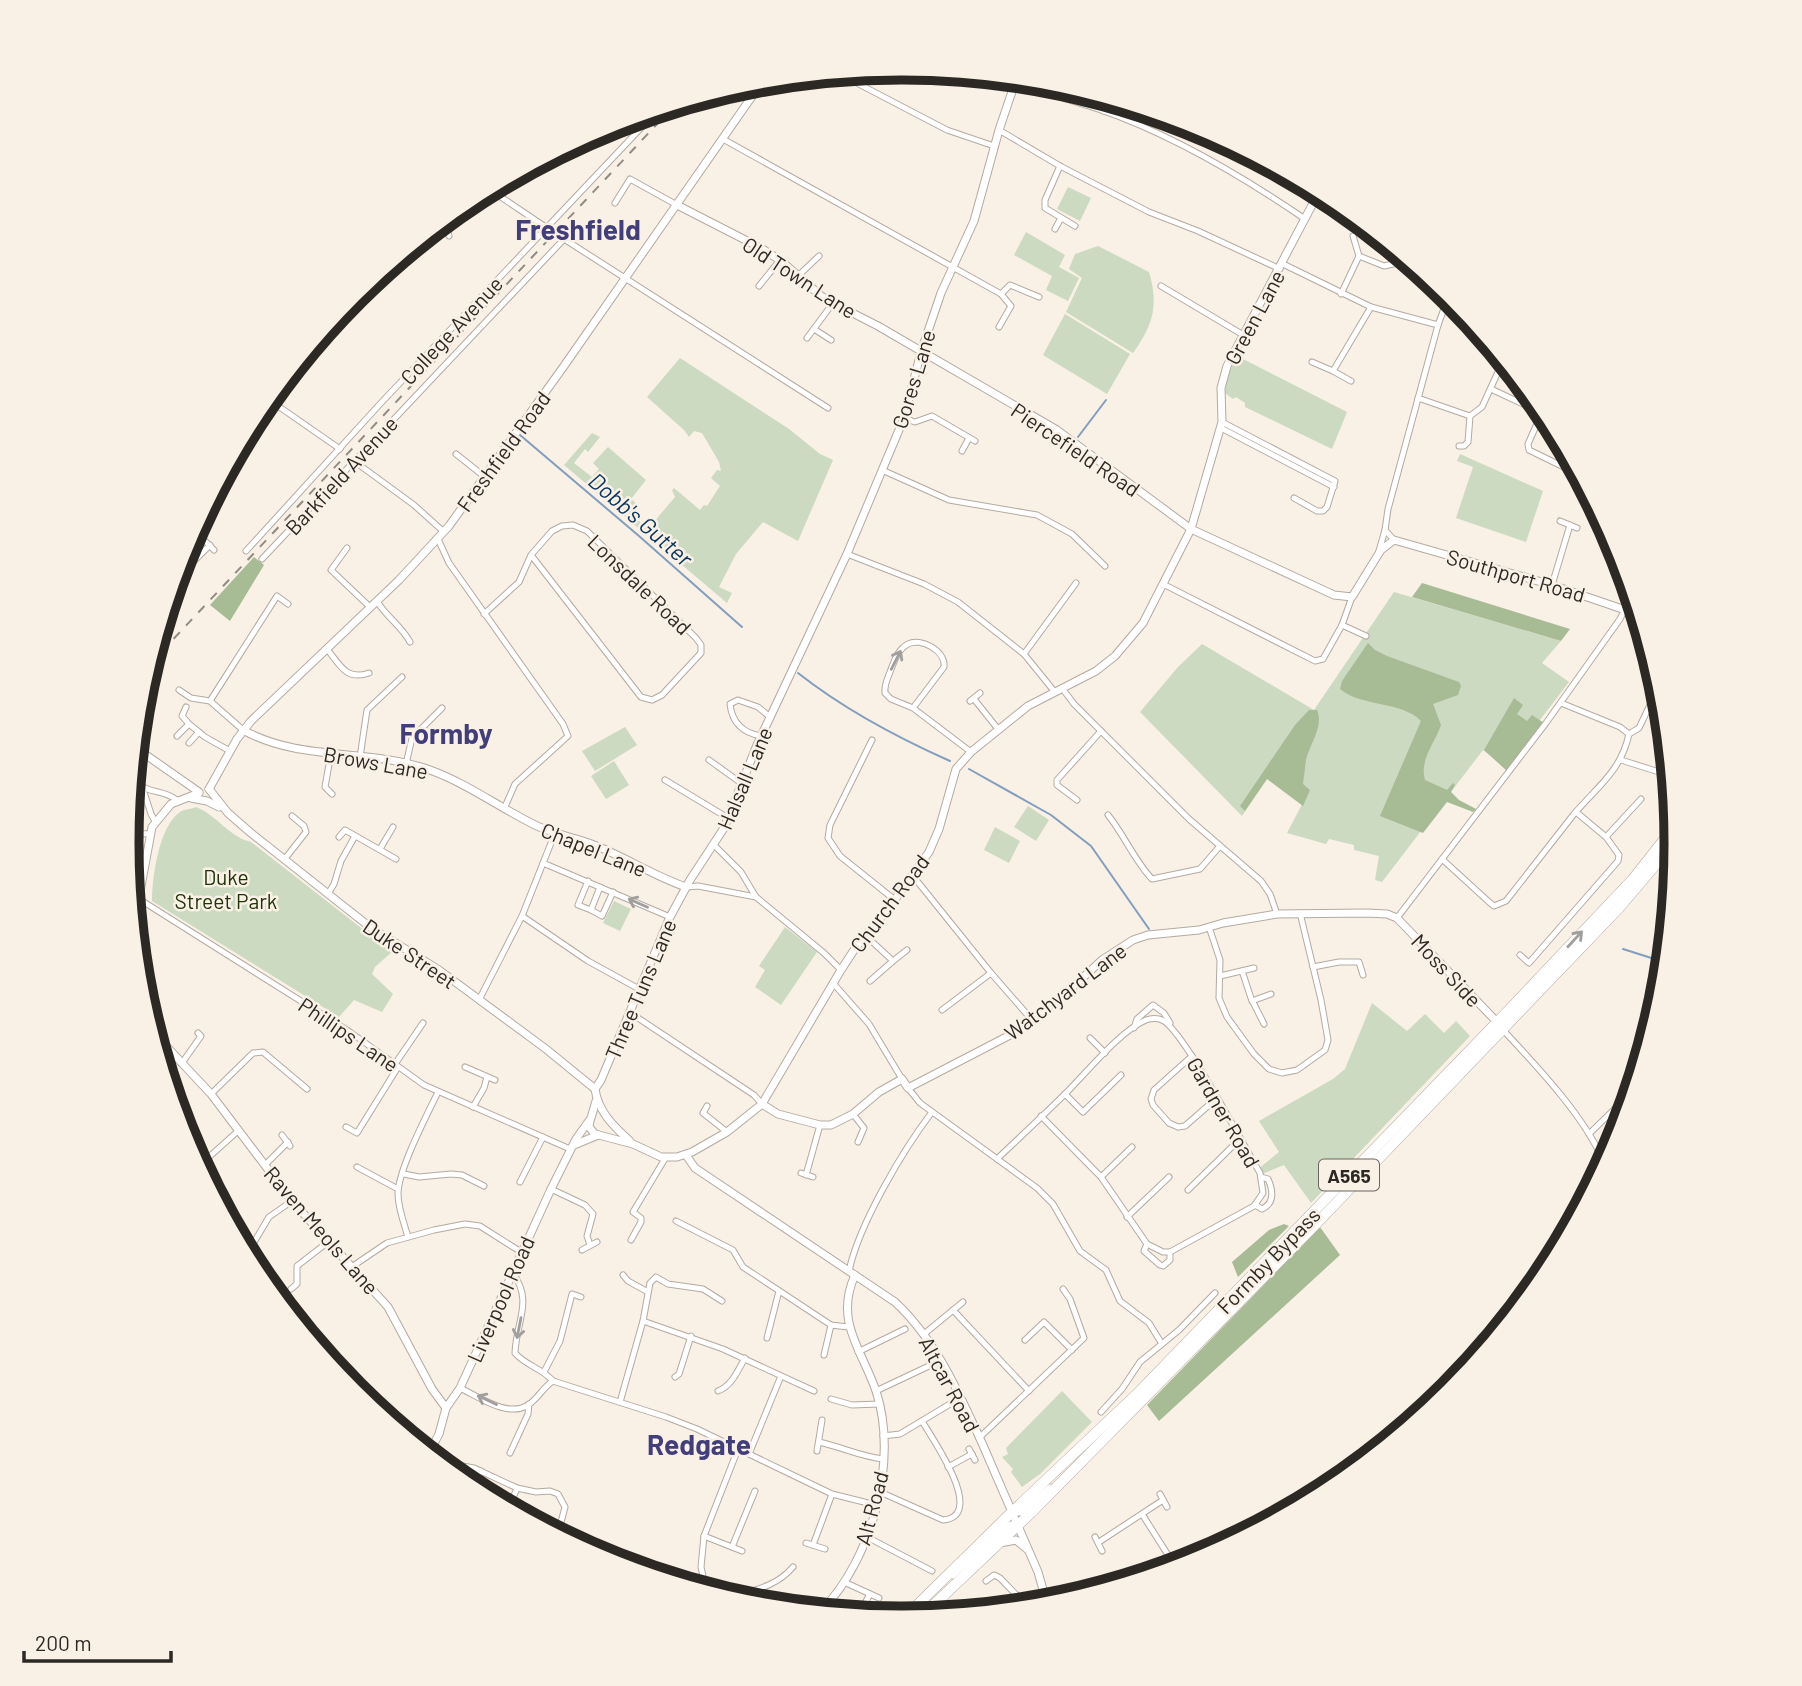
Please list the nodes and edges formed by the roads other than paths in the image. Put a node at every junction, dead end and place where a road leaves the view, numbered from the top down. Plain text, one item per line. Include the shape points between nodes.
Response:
1 (855, 82) edge
2 (1012, 89) edge
3 (753, 95) edge
4 (1063, 98) edge
5 (1105, 108) edge
6 (1103, 111) junction
7 (643, 126) edge
8 (999, 130) junction
9 (723, 139) junction
10 (994, 146) junction
11 (1060, 166) junction
12 (499, 196) edge
13 (615, 202) dead end
14 (1314, 202) edge
15 (677, 205) junction
16 (1061, 218) junction
17 (1305, 219) junction
18 (1075, 226) dead end
19 (547, 228) junction
20 (1055, 229) dead end
21 (448, 230) edge
22 (449, 236) dead end
23 (1353, 236) dead end
24 (819, 256) dead end
25 (1359, 256) junction
26 (780, 260) junction
27 (1396, 263) edge
28 (955, 267) junction
29 (1281, 267) junction
30 (798, 276) junction
31 (625, 278) junction
32 (759, 286) dead end
33 (1161, 286) dead end
34 (1001, 294) junction
35 (1342, 294) junction
36 (1039, 298) dead end
37 (833, 303) junction
38 (1371, 307) junction
39 (1444, 308) edge
40 (1438, 325) junction
41 (999, 327) dead end
42 (814, 329) junction
43 (1244, 336) junction
44 (807, 338) dead end
45 (831, 340) dead end
46 (921, 352) junction
47 (1312, 362) dead end
48 (1499, 370) edge
49 (1333, 371) junction
50 (1351, 381) dead end
51 (1491, 389) junction
52 (1418, 398) junction
53 (1523, 403) edge
54 (277, 405) edge
55 (828, 408) dead end
56 (1469, 416) junction
57 (904, 418) junction
58 (1537, 423) edge
59 (1221, 425) junction
60 (1459, 446) dead end
61 (340, 449) junction
62 (961, 451) dead end
63 (456, 454) dead end
64 (354, 461) junction
65 (1565, 468) edge
66 (880, 469) junction
67 (485, 477) junction
68 (1294, 498) dead end
69 (1560, 521) dead end
70 (1570, 525) junction
71 (1577, 528) dead end
72 (1191, 529) junction
73 (1385, 530) junction
74 (444, 531) junction
75 (438, 539) junction
76 (1394, 540) junction
77 (210, 545) dead end
78 (347, 548) dead end
79 (246, 551) dead end
80 (847, 554) junction
81 (1378, 554) junction
82 (531, 555) junction
83 (262, 559) dead end
84 (193, 562) edge
85 (1105, 566) dead end
86 (1076, 583) dead end
87 (1163, 584) junction
88 (1552, 585) junction
89 (1352, 597) junction
90 (288, 604) dead end
91 (374, 604) junction
92 (1625, 609) joint
93 (484, 614) junction
94 (1342, 625) junction
95 (1366, 636) dead end
96 (410, 642) dead end
97 (327, 649) junction
98 (1024, 654) junction
99 (792, 672) joint
100 (369, 673) dead end
101 (402, 677) dead end
102 (179, 690) dead end
103 (1058, 690) junction
104 (980, 693) dead end
105 (210, 701) junction
106 (1561, 703) junction
107 (1650, 703) edge
108 (186, 707) dead end
109 (443, 708) dead end
110 (913, 708) junction
111 (770, 717) junction
112 (189, 724) junction
113 (998, 729) junction
114 (243, 730) junction
115 (1101, 731) junction
116 (199, 732) junction
117 (1629, 734) junction
118 (177, 736) dead end
119 (761, 736) junction
120 (872, 740) dead end
121 (189, 743) dead end
122 (230, 751) junction
123 (971, 752) junction
124 (144, 753) edge
125 (331, 753) junction
126 (360, 757) junction
127 (709, 760) dead end
128 (1621, 760) junction
129 (406, 764) junction
130 (1660, 772) edge
131 (666, 780) dead end
132 (741, 783) junction
133 (141, 787) edge
134 (143, 789) junction
135 (332, 794) dead end
136 (204, 795) junction
137 (1641, 799) dead end
138 (177, 800) junction
139 (1077, 800) dead end
140 (504, 808) junction
141 (1576, 812) junction
142 (1108, 815) dead end
143 (292, 816) dead end
144 (728, 818) junction
145 (156, 821) junction
146 (393, 827) dead end
147 (139, 833) edge
148 (150, 834) junction
149 (555, 834) junction
150 (355, 836) junction
151 (339, 837) dead end
152 (1606, 837) junction
153 (1664, 840) edge
154 (714, 845) junction
155 (1220, 846) junction
156 (380, 849) junction
157 (1664, 855) edge
158 (396, 859) dead end
159 (1442, 859) junction
160 (284, 860) junction
161 (543, 863) junction
162 (913, 876) junction
163 (588, 881) junction
164 (688, 883) junction
165 (600, 887) junction
166 (613, 892) junction
167 (140, 893) edge
168 (328, 894) junction
169 (756, 897) junction
170 (141, 900) edge
171 (895, 900) junction
172 (591, 910) junction
173 (1300, 913) junction
174 (1277, 914) junction
175 (522, 916) junction
176 (670, 917) junction
177 (1397, 918) junction
178 (1209, 927) junction
179 (866, 936) junction
180 (906, 950) dead end
181 (1520, 955) dead end
182 (893, 961) junction
183 (1313, 967) junction
184 (1254, 968) dead end
185 (841, 970) junction
186 (1242, 971) junction
187 (991, 973) junction
188 (1363, 975) dead end
189 (1220, 976) junction
190 (870, 981) dead end
191 (833, 983) junction
192 (639, 989) junction
193 (1271, 994) dead end
194 (479, 1000) junction
195 (1252, 1001) junction
196 (942, 1010) dead end
197 (629, 1012) junction
198 (1032, 1020) junction
199 (424, 1023) dead end
200 (1264, 1024) dead end
201 (1171, 1026) junction
202 (1500, 1026) junction
203 (1134, 1028) junction
204 (198, 1033) dead end
205 (1090, 1038) dead end
206 (166, 1046) edge
207 (1105, 1053) junction
208 (1192, 1056) junction
209 (182, 1063) junction
210 (396, 1066) junction
211 (465, 1067) dead end
212 (1121, 1075) dead end
213 (487, 1077) junction
214 (902, 1079) junction
215 (495, 1080) dead end
216 (908, 1088) junction
217 (307, 1089) dead end
218 (595, 1089) junction
219 (438, 1092) junction
220 (211, 1094) junction
221 (1065, 1094) junction
222 (1217, 1098) junction
223 (596, 1099) junction
224 (762, 1104) junction
225 (473, 1107) junction
226 (707, 1107) dead end
227 (1615, 1108) edge
228 (932, 1112) junction
229 (853, 1114) junction
230 (1041, 1116) junction
231 (608, 1118) junction
232 (590, 1119) junction
233 (820, 1125) junction
234 (346, 1127) dead end
235 (239, 1130) junction
236 (727, 1132) junction
237 (1589, 1134) junction
238 (282, 1135) dead end
239 (600, 1135) junction
240 (543, 1138) junction
241 (1240, 1139) junction
242 (858, 1142) dead end
243 (633, 1144) junction
244 (572, 1147) junction
245 (1132, 1147) dead end
246 (1598, 1151) edge
247 (686, 1155) junction
248 (666, 1157) junction
249 (207, 1158) edge
250 (997, 1159) junction
251 (265, 1165) junction
252 (357, 1167) dead end
253 (404, 1174) junction
254 (807, 1175) dead end
255 (1101, 1177) junction
256 (1170, 1177) dead end
257 (1261, 1177) junction
258 (520, 1182) dead end
259 (484, 1186) dead end
260 (398, 1189) junction
261 (551, 1189) junction
262 (1188, 1190) dead end
263 (292, 1201) junction
264 (1255, 1205) junction
265 (1128, 1217) junction
266 (676, 1221) dead end
267 (408, 1237) junction
268 (631, 1240) dead end
269 (328, 1242) junction
270 (597, 1242) dead end
271 (253, 1244) edge
272 (1147, 1244) junction
273 (590, 1245) junction
274 (582, 1250) dead end
275 (521, 1252) junction
276 (1170, 1252) junction
277 (353, 1266) junction
278 (512, 1272) junction
279 (852, 1273) junction
280 (623, 1275) dead end
281 (291, 1289) dead end
282 (1063, 1289) dead end
283 (779, 1291) junction
284 (648, 1292) junction
285 (1215, 1293) dead end
286 (581, 1297) dead end
287 (719, 1297) dead end
288 (963, 1302) dead end
289 (953, 1310) junction
290 (1135, 1314) junction
291 (643, 1321) junction
292 (1129, 1322) dead end
293 (831, 1325) junction
294 (848, 1328) junction
295 (905, 1329) dead end
296 (924, 1334) junction
297 (691, 1336) junction
298 (767, 1338) dead end
299 (1025, 1340) dead end
300 (1162, 1344) junction
301 (1072, 1350) junction
302 (823, 1352) dead end
303 (858, 1352) junction
304 (745, 1358) junction
305 (931, 1365) dead end
306 (544, 1372) junction
307 (679, 1376) dead end
308 (781, 1376) junction
309 (552, 1381) junction
310 (460, 1388) junction
311 (723, 1391) dead end
312 (876, 1391) junction
313 (1029, 1391) junction
314 (814, 1392) dead end
315 (831, 1400) dead end
316 (620, 1402) junction
317 (529, 1404) junction
318 (879, 1404) junction
319 (950, 1404) dead end
320 (446, 1408) junction
321 (1101, 1412) dead end
322 (822, 1420) dead end
323 (922, 1421) junction
324 (883, 1436) junction
325 (979, 1437) junction
326 (819, 1442) junction
327 (433, 1445) edge
328 (738, 1449) junction
329 (817, 1451) dead end
330 (510, 1453) dead end
331 (749, 1454) junction
332 (972, 1454) dead end
333 (1088, 1456) junction
334 (884, 1459) junction
335 (462, 1466) edge
336 (948, 1467) junction
337 (481, 1471) junction
338 (476, 1477) edge
339 (517, 1488) junction
340 (755, 1491) dead end
341 (880, 1492) junction
342 (832, 1494) junction
343 (1160, 1494) dead end
344 (1004, 1495) junction
345 (1029, 1496) junction
346 (513, 1499) edge
347 (1163, 1500) junction
348 (876, 1505) junction
349 (1167, 1507) dead end
350 (1012, 1512) junction
351 (1142, 1514) junction
352 (560, 1525) edge
353 (1018, 1525) junction
354 (704, 1536) junction
355 (867, 1537) junction
356 (1000, 1543) junction
357 (732, 1547) junction
358 (825, 1549) dead end
359 (742, 1551) dead end
360 (1102, 1551) dead end
361 (1030, 1552) junction
362 (1168, 1557) edge
363 (793, 1567) dead end
364 (932, 1571) dead end
365 (704, 1580) edge
366 (943, 1581) junction
367 (986, 1581) dead end
368 (844, 1582) junction
369 (751, 1591) edge
370 (1045, 1592) edge
371 (870, 1594) junction
372 (1018, 1596) edge
373 (879, 1598) dead end
374 (828, 1602) edge
375 (864, 1605) edge
376 (917, 1605) edge
377 (934, 1605) edge

1 - 10 street via 947,130
2 - 8 street, Gores Lane
3 - 9 street, Freshfield Road
4 - 6 street
5 - 6 street
6 - 17 street via 1183,146
7 - 19 street, College Avenue
8 - 10 street, Gores Lane
8 - 11 street
9 - 15 street, Freshfield Road
9 - 28 street
10 - 28 street, Gores Lane via 974,221
11 - 16 street via 1044,204
11 - 29 street via 1149,212
12 - 19 street
13 - 15 street via 630,179
14 - 17 street, Green Lane
15 - 26 street, Old Town Lane
15 - 31 street, Freshfield Road
16 - 18 street
16 - 20 street
17 - 29 street, Green Lane
19 - 61 street, College Avenue
21 - 22 street
23 - 25 street
24 - 30 street
25 - 27 street via 1384,266
25 - 35 street
26 - 30 street, Old Town Lane
26 - 32 street
28 - 34 street
28 - 46 street, Gores Lane
29 - 35 street
29 - 43 street, Green Lane
30 - 37 street, Old Town Lane
31 - 55 street
31 - 64 street, Barkfield Avenue via 564,239
31 - 67 street, Freshfield Road
33 - 43 street
34 - 36 street via 1010,285
34 - 41 street via 1011,306
35 - 38 street
37 - 42 street
37 - 46 street, Old Town Lane
38 - 40 street
38 - 49 street
39 - 40 street
40 - 52 street
42 - 44 street
42 - 45 street
43 - 59 street, Green Lane via 1223,376
46 - 57 street, Gores Lane
46 - 72 street, Piercefield Road via 1056,430
47 - 49 street
48 - 51 street
49 - 50 street
51 - 53 street
51 - 56 street via 1482,407
52 - 56 street
52 - 73 street
54 - 61 street
56 - 60 street via 1468,442
57 - 62 street via 915,422 932,416 972,439
57 - 66 street, Gores Lane
58 - 65 street via 1529,450
59 - 68 street via 1335,484 1323,511
59 - 72 street, Green Lane
61 - 79 street, College Avenue
63 - 67 street
64 - 74 street
64 - 83 street, Barkfield Avenue
66 - 80 street, Gores Lane
66 - 85 street via 949,500 1037,515 1072,534
67 - 74 street, Freshfield Road
69 - 70 street
70 - 71 street
70 - 88 street
72 - 87 street, Church Road
72 - 89 street, Piercefield Road via 1334,595
73 - 76 street
73 - 81 street
74 - 75 street, Freshfield Road
75 - 91 street, Freshfield Road
75 - 93 street
76 - 81 street
76 - 88 street, Southport Road
77 - 84 street
78 - 91 street via 331,570
80 - 98 street via 942,592
80 - 99 street, Gores Lane
81 - 89 street
82 - 82 street, Lonsdale Road via 641,698 652,700 662,695 701,653 696,638 586,531 562,526
82 - 93 street, Lonsdale Road via 519,582
86 - 98 street
87 - 94 street via 1315,661 1323,659
87 - 103 street, Church Road via 1143,623 1115,656
88 - 92 street, Southport Road
89 - 94 street
90 - 105 street via 274,594
91 - 96 street via 402,627
91 - 97 street, Freshfield Road
92 - 106 street
93 - 140 street via 568,736 515,784
94 - 95 street
97 - 100 street via 347,673 358,677
97 - 114 street, Freshfield Road
98 - 103 street
99 - 111 street, Halsall Lane
101 - 126 street via 367,710
102 - 105 street via 191,698
103 - 113 street, Church Road via 1037,699
103 - 115 street
104 - 113 street via 972,700
105 - 114 street
106 - 117 street
106 - 159 street
107 - 117 street via 1639,728
108 - 112 street via 182,716
109 - 129 street via 411,738
110 -> 110 street via 891,699 884,690 897,654 917,642 940,653 945,662
110 - 123 street
111 - 119 street, Halsall Lane
111 - 119 street via 738,700 730,704 738,727
112 - 116 street
112 - 118 street
113 - 123 street, Church Road
114 - 122 street, Freshfield Road
114 - 125 street, Brows Lane via 284,746
115 - 139 street via 1056,779 1057,785
115 - 155 street
116 - 121 street
116 - 122 street
117 - 128 street
119 - 132 street, Halsall Lane
120 - 171 street via 830,825 828,838 840,856
122 - 136 street, Freshfield Road
123 - 162 street, Church Road via 957,769 936,836
124 - 136 street, Duke Street
125 - 126 street, Brows Lane
125 - 135 street via 325,787
126 - 129 street, Brows Lane
127 - 132 street
128 - 130 street
128 - 141 street
129 - 140 street, Brows Lane via 445,776
131 - 144 street
132 - 144 street, Halsall Lane
133 - 134 street
134 - 138 street
134 - 145 street
136 - 138 street
136 - 160 street, Duke Street
137 - 152 street
138 - 145 street
140 - 149 street, Chapel Lane
141 - 152 street
141 - 159 street via 1501,905 1494,906
142 - 155 street via 1152,879 1200,869
143 - 160 street via 306,832
144 - 154 street, Halsall Lane
145 - 148 street
146 - 156 street
147 - 148 street
148 - 167 street
149 - 161 street
149 - 164 street, Chapel Lane
150 - 151 street via 345,830
150 - 156 street
150 - 168 street
152 - 181 street via 1619,855 1616,865 1529,963
202 -> 153 highway, Formby Bypass / A565
154 - 164 street, Halsall Lane
154 - 169 street via 741,872
155 - 174 street via 1261,881
156 - 158 street
157 - 202 highway, Formby Bypass / A565 via 1619,908
159 - 177 street
160 - 168 street, Duke Street
161 - 163 street
161 - 175 street
162 - 171 street, Church Road
162 - 187 street
163 - 165 street
163 - 172 street via 578,905
164 - 169 street
164 - 176 street, Three Tuns Lane
165 - 166 street
165 - 172 street
166 - 172 street via 602,916
176 -> 166 street
168 - 194 street, Duke Street
169 - 185 street
170 - 210 street, Phillips Lane
171 - 179 street, Church Road
173 - 174 street, Watchyard Lane
173 - 177 street, Watchyard Lane
173 - 183 street
174 - 178 street, Watchyard Lane
175 - 192 street via 587,961
175 - 194 street
176 - 192 street, Three Tuns Lane
177 - 202 street, Moss Side
178 - 189 street via 1220,960
178 - 198 street, Watchyard Lane via 1148,935 1120,947
179 - 182 street
179 - 185 street, Church Road
180 - 182 street
182 - 190 street
183 - 188 street via 1359,962
183 - 189 street via 1328,1040 1325,1051 1297,1070 1282,1073 1269,1069 1254,1054 1227,1017 1219,998
184 - 186 street
185 - 191 street, Church Road
186 - 189 street
186 - 195 street
187 - 196 street
187 - 198 street
191 - 214 street via 869,1024
191 - 224 street, Church Road
192 - 197 street, Three Tuns Lane
193 - 195 street
194 - 218 street, Duke Street
195 - 200 street
197 - 218 street, Three Tuns Lane
197 - 224 street
198 - 216 street, Watchyard Lane
199 - 210 street
201 - 203 street via 1156,1018
201 - 203 street, Gardner Road via 1153,1005
201 - 208 street, Gardner Road
202 - 237 street, Moss Side
202 - 333 highway, Formby Bypass / A565
202 - 345 highway, Formby Bypass / A565 via 1136,1395
203 - 207 street, Gardner Road
204 - 209 street via 201,1036
205 - 207 street
206 - 209 street, Raven Meols Lane
207 - 221 street, Gardner Road
208 - 222 street, Gardner Road
208 - 222 street via 1154,1090 1153,1105 1178,1127
209 - 220 street, Raven Meols Lane
210 - 219 street, Phillips Lane
210 - 234 street via 358,1133
211 - 213 street
212 - 221 street via 1083,1112
213 - 215 street
213 - 225 street
214 - 216 street
214 - 229 street
216 - 228 street
217 - 220 street via 263,1052 253,1053
218 - 223 street
219 - 225 street, Phillips Lane
219 - 253 street
220 - 235 street, Raven Meols Lane
221 - 230 street, Gardner Road
222 - 241 street, Gardner Road
223 - 231 street
223 - 232 street
224 - 233 street via 772,1112
224 - 236 street, Church Road
225 - 240 street, Phillips Lane
226 - 236 street via 703,1113
227 - 237 street
228 - 250 street
228 - 279 street via 858,1237
229 - 233 street
229 - 242 street via 864,1128
230 - 250 street, Gardner Road
230 - 255 street
231 - 232 street via 599,1114
231 - 239 street via 609,1130
231 - 243 street
232 - 239 street via 591,1130
232 - 244 street, Liverpool Road
233 - 254 street
235 - 249 street
235 - 251 street, Raven Meols Lane
236 - 247 street, Church Road
237 - 246 street, Moss Side
238 - 251 street via 289,1144
239 - 243 street
239 - 244 street
240 - 244 street, Phillips Lane
240 - 258 street
241 - 257 street, Gardner Road
241 - 262 street
243 - 248 street
244 - 261 street, Liverpool Road
245 - 255 street
247 - 248 street
247 - 279 street, Altcar Road via 695,1168
248 - 268 street via 633,1212 641,1222
250 - 290 street via 1053,1204 1080,1251 1106,1270 1120,1301
251 - 263 street, Raven Meols Lane
252 - 260 street
253 - 259 street via 462,1175
253 - 260 street
255 - 265 street
256 - 265 street
257 - 264 street, Gardner Road via 1263,1193
257 - 264 street via 1270,1181 1271,1200 1262,1209
260 - 267 street
261 - 273 street via 585,1205 593,1214 587,1236
261 - 275 street, Liverpool Road
263 - 269 street, Raven Meols Lane
263 - 271 street via 265,1223
264 - 276 street
265 - 272 street
266 - 283 street via 683,1230 733,1250 743,1267
267 - 275 street via 473,1224
267 - 277 street via 387,1243
269 - 277 street, Raven Meols Lane
269 - 281 street via 297,1266 300,1283
270 - 273 street
272 - 276 street
272 - 276 street via 1144,1251 1160,1265 1170,1259
273 - 274 street
275 - 278 street, Liverpool Road
277 - 320 street, Raven Meols Lane via 388,1307
278 -> 306 street via 523,1287 524,1303 515,1353
278 - 310 street, Liverpool Road
279 - 294 street, Alt Road
279 - 296 street, Altcar Road via 895,1302
280 - 284 street
282 - 301 street via 1084,1333
283 - 293 street
283 - 298 street via 765,1330
284 - 287 street via 656,1277
284 - 291 street
285 - 300 street
286 - 306 street via 572,1294 560,1341
288 - 289 street
289 - 296 street
289 - 313 street
290 - 292 street
290 - 300 street via 1149,1323
291 - 297 street
291 - 316 street
293 - 294 street
293 - 302 street
294 - 303 street, Alt Road
295 - 303 street
296 - 325 street, Altcar Road
297 - 304 street
297 - 307 street
299 - 301 street via 1044,1322
300 - 321 street via 1135,1367
301 - 313 street
303 - 312 street, Alt Road
304 - 308 street
304 - 311 street
305 - 312 street
306 - 309 street
308 - 314 street
308 - 331 street
309 - 316 street
309 - 317 street
317 -> 310 street via 503,1408
310 - 320 street, Liverpool Road
312 - 318 street, Alt Road
313 - 325 street
315 - 318 street
316 - 328 street
317 - 330 street
318 - 324 street, Alt Road
319 - 323 street
320 - 327 street, Liverpool Road
322 - 326 street
323 - 324 street via 900,1434
323 - 336 street
324 - 334 street, Alt Road
325 - 344 street, Altcar Road
326 - 329 street
326 - 334 street via 858,1456
328 - 331 street
328 - 354 street
331 - 342 street
332 - 336 street
333 - 350 street via 1022,1512
333 - 353 highway, Formby Bypass / A565
334 - 341 street, Alt Road
335 - 337 street
336 - 341 street via 961,1498 961,1508 951,1519 943,1520
337 - 338 street
337 - 339 street
339 - 346 street
339 - 352 street via 558,1494 565,1507
340 - 357 street
341 - 348 street, Alt Road
342 - 348 street
342 - 358 street via 809,1544
343 - 347 street
344 - 345 street via 1015,1500
344 - 350 street, Altcar Road
345 - 350 highway, Formby Bypass / A565
347 - 349 street
347 - 351 street
348 - 355 street, Alt Road
350 - 353 street, Altcar Road
350 - 366 highway, Formby Bypass / A565
351 - 360 street via 1097,1539
351 - 362 street
353 - 356 highway, Formby Bypass / A565
353 - 361 street, Altcar Road
353 - 366 street via 1008,1526
354 - 357 street
354 - 365 street
355 - 364 street
355 - 368 street, Alt Road
356 - 361 street via 1016,1540
356 - 377 highway, Formby Bypass / A565
357 - 359 street
361 - 370 street, Altcar Road
363 - 369 street via 783,1579
366 - 376 highway, Formby Bypass / A565
367 - 372 street via 993,1575 1000,1578
368 - 371 street
368 - 374 street, Alt Road
371 - 373 street
371 - 375 street

